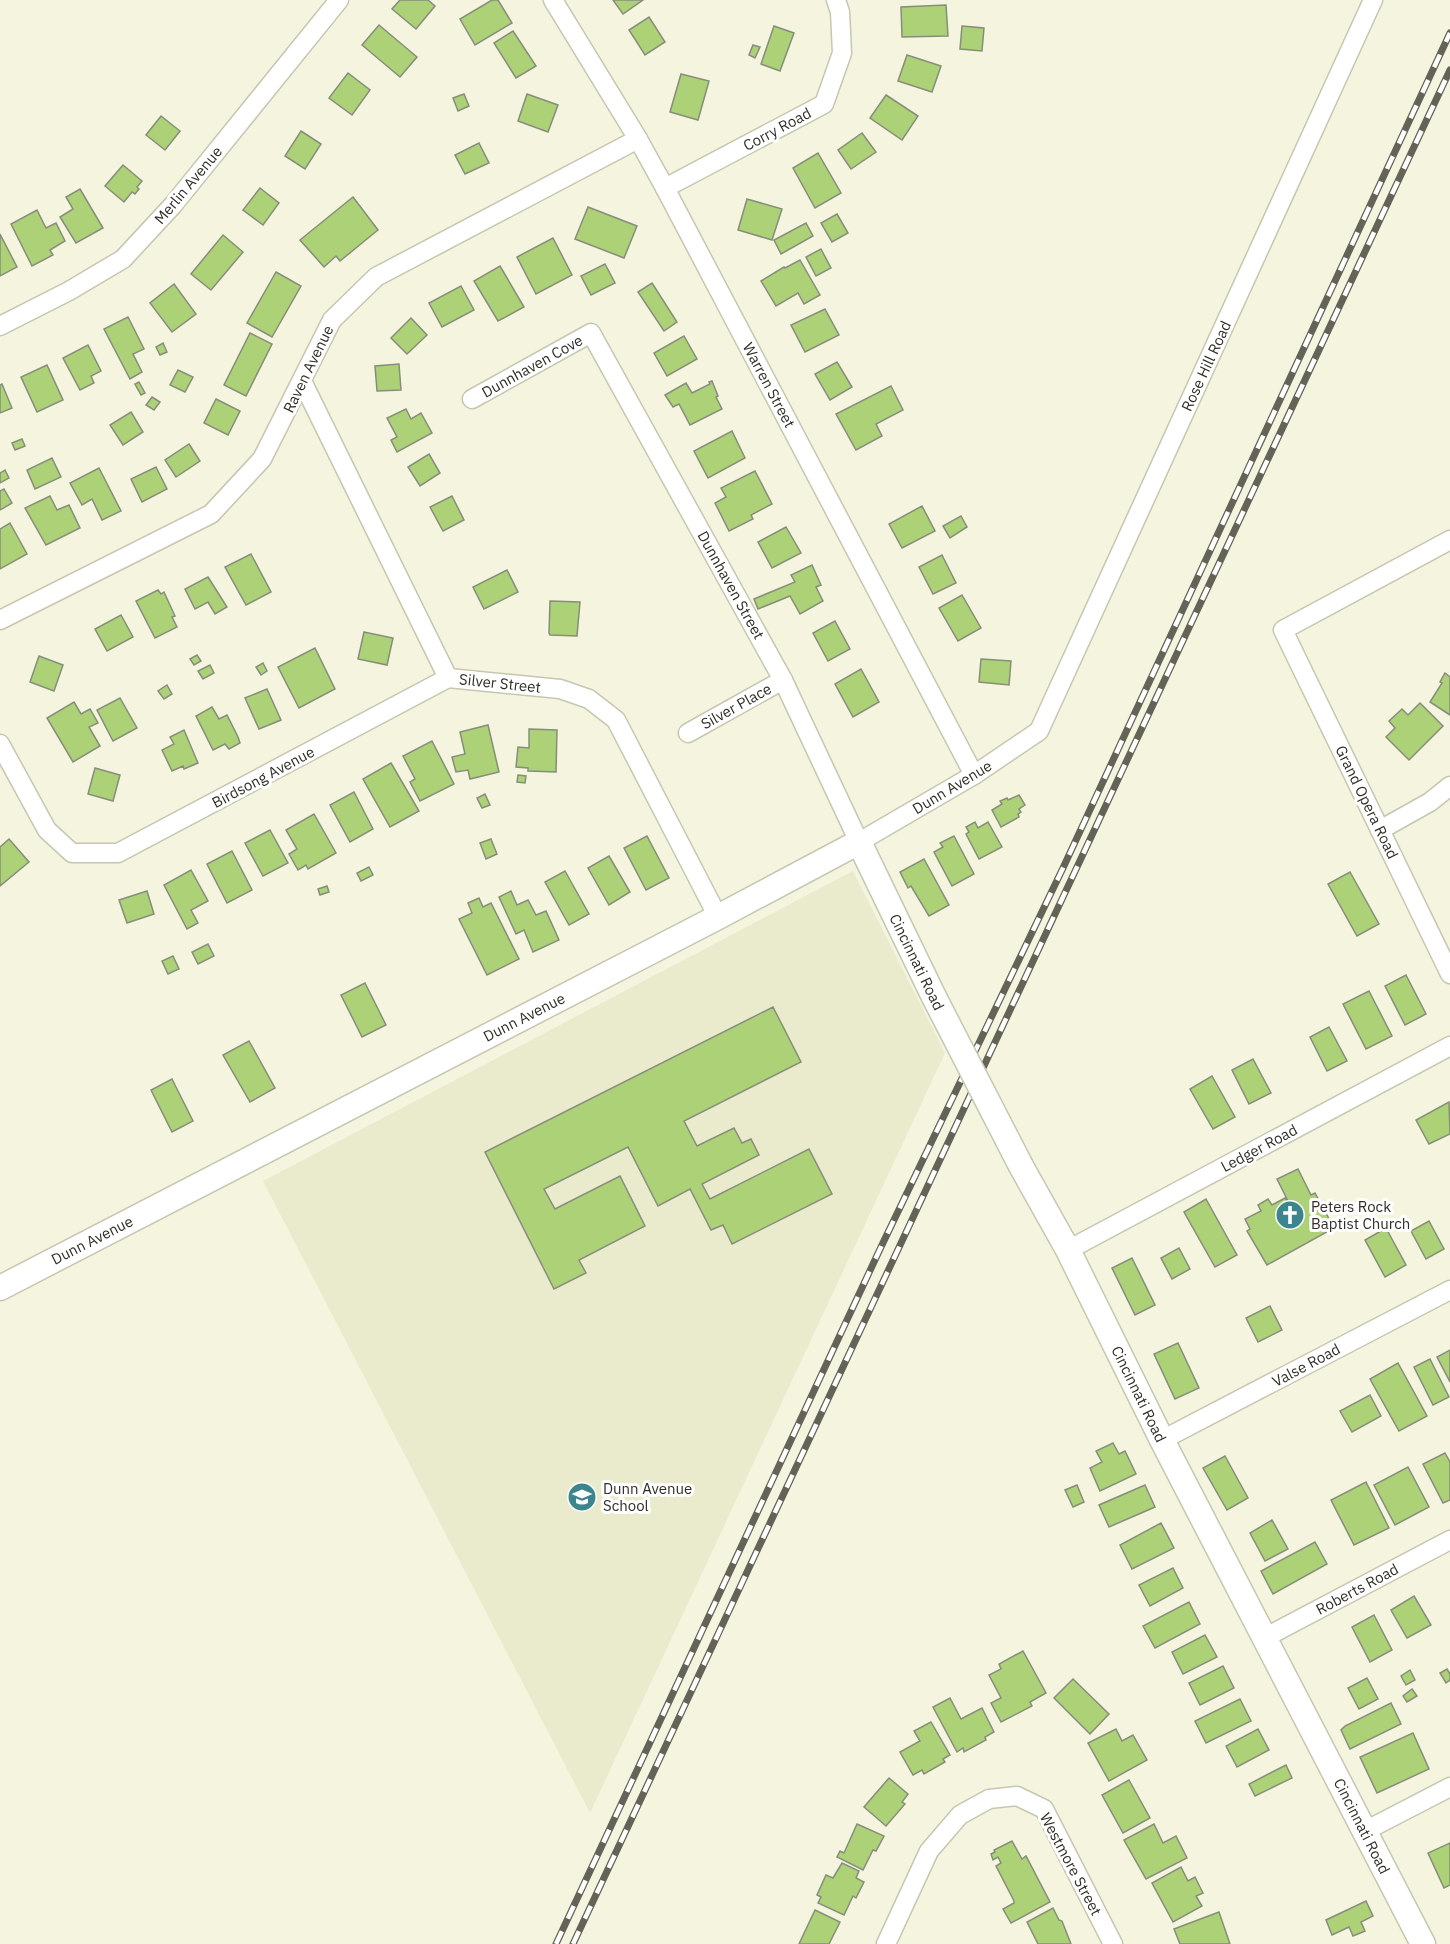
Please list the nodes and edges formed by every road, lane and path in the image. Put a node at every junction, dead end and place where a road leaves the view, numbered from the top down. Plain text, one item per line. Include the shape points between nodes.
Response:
1 (339, 0) edge
2 (553, 0) edge
3 (836, 0) edge
4 (1373, 0) edge
5 (638, 139) junction
6 (666, 188) junction
7 (0, 327) edge
8 (591, 333) joint
9 (302, 381) junction
10 (472, 399) dead end
11 (1450, 540) edge
12 (0, 620) edge
13 (448, 678) junction
14 (783, 680) junction
15 (1039, 731) joint
16 (688, 733) dead end
17 (0, 744) edge
18 (974, 775) junction
19 (1450, 786) edge
20 (1380, 830) junction
21 (859, 842) junction
22 (718, 917) junction
23 (1450, 974) edge
24 (1450, 1046) edge
25 (1068, 1250) junction
26 (0, 1288) edge
27 (1450, 1290) edge
28 (1162, 1440) junction
29 (1450, 1540) edge
30 (1264, 1638) junction
31 (1450, 1787) edge
32 (1365, 1831) junction
33 (886, 1944) edge
34 (1113, 1944) edge
35 (1423, 1944) edge

1 - 7 street, Merlin Avenue via 172,205 123,259
2 - 5 street, Warren Street
3 - 6 street, Corry Road via 842,53 824,104
4 - 15 street, Rose Hill Road
5 - 6 street, Warren Street
5 - 9 street, Raven Avenue via 376,277 332,320
6 - 18 street, Warren Street
8 - 10 street, Dunnhaven Cove
8 - 14 street, Dunnhaven Street
9 - 12 street, Raven Avenue via 262,459 211,514
9 - 13 street, Silver Street
11 - 20 street, Grand Opera Road via 1283,630
13 - 17 street, Birdsong Avenue via 118,853 72,853 46,830
13 - 22 street, Silver Street via 561,689 589,699 616,720
14 - 16 street, Silver Place
14 - 21 street, Dunnhaven Street
15 - 18 street, Dunn Avenue
18 - 21 street, Dunn Avenue
19 - 20 street
20 - 23 street, Grand Opera Road
21 - 22 street, Dunn Avenue
21 - 25 street, Cincinnati Road, bridge via 934,997
22 - 26 street, Dunn Avenue
24 - 25 street, Ledger Road
25 - 28 street, Cincinnati Road
27 - 28 street, Valse Road
28 - 30 street, Cincinnati Road
29 - 30 street, Roberts Road
30 - 32 street, Cincinnati Road
31 - 32 street
32 - 35 street, Cincinnati Road
33 - 34 street, Westmore Street via 928,1851 960,1815 989,1799 1017,1796 1044,1809

